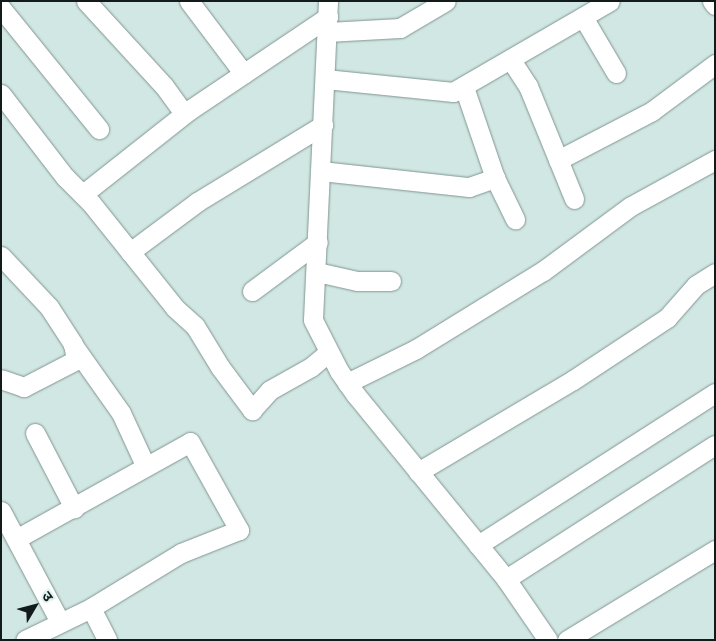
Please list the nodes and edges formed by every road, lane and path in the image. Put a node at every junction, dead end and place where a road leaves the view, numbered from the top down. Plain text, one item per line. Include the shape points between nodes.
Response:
1 (86, 1) edge
2 (189, 1) edge
3 (446, 1) edge
4 (610, 1) edge
5 (712, 1) edge
6 (715, 5) edge
7 (1, 8) edge
8 (328, 17) edge
9 (583, 17) junction
10 (511, 60) junction
11 (715, 64) edge
12 (244, 74) junction
13 (616, 74) dead end
14 (325, 79) junction
15 (464, 87) junction
16 (1, 94) edge
17 (184, 114) junction
18 (323, 125) junction
19 (99, 129) dead end
20 (558, 160) junction
21 (715, 160) edge
22 (321, 171) junction
23 (495, 178) junction
24 (83, 194) junction
25 (574, 199) dead end
26 (515, 220) dead end
27 (318, 242) junction
28 (130, 252) junction
29 (1, 256) edge
30 (1, 271) edge
31 (317, 272) junction
32 (715, 273) edge
33 (23, 278) junction
34 (391, 281) dead end
35 (252, 291) dead end
36 (73, 344) junction
37 (329, 352) junction
38 (1, 379) edge
39 (347, 383) junction
40 (715, 393) edge
41 (35, 433) dead end
42 (715, 445) edge
43 (144, 465) junction
44 (418, 472) junction
45 (74, 508) junction
46 (1, 511) edge
47 (16, 539) junction
48 (478, 545) junction
49 (715, 550) edge
50 (506, 579) junction
51 (91, 608) junction
52 (60, 622) junction
53 (24, 640) edge
54 (107, 640) edge
55 (548, 640) edge
56 (567, 640) edge

1 - 17 street via 164,86
2 - 12 street
3 - 8 street via 400,28
4 - 9 street
5 - 6 street
7 - 19 street
8 - 12 street
8 - 14 street
9 - 10 street
9 - 13 street
10 - 15 street
10 - 20 street via 528,86
11 - 20 street via 652,111
12 - 17 street
14 - 15 street via 453,92
14 - 18 street
15 - 23 street
16 - 24 street
17 - 24 street
18 - 22 street
18 - 28 street via 197,202
20 - 25 street
21 - 39 street via 631,206 543,271 416,349
22 - 23 street via 469,187
22 - 27 street
23 - 26 street
24 - 28 street
27 - 31 street
27 - 35 street
28 - 37 street via 175,308 195,326 252,410 270,390 311,367
29 - 33 street
30 - 33 street
31 - 34 street via 356,281
31 - 37 street via 313,320
32 - 44 street via 696,285 667,318 573,380
33 - 36 street via 49,307
36 - 38 street via 76,360 48,376 24,387
36 - 43 street via 121,413
37 - 39 street
39 - 44 street
40 - 48 street
41 - 45 street
42 - 50 street
43 - 45 street
43 - 51 street via 190,442 239,530 181,553
44 - 48 street
45 - 47 street
46 - 47 street
47 - 52 street
48 - 50 street
49 - 56 street
50 - 55 street
51 - 52 street
51 - 54 street
52 - 53 street

